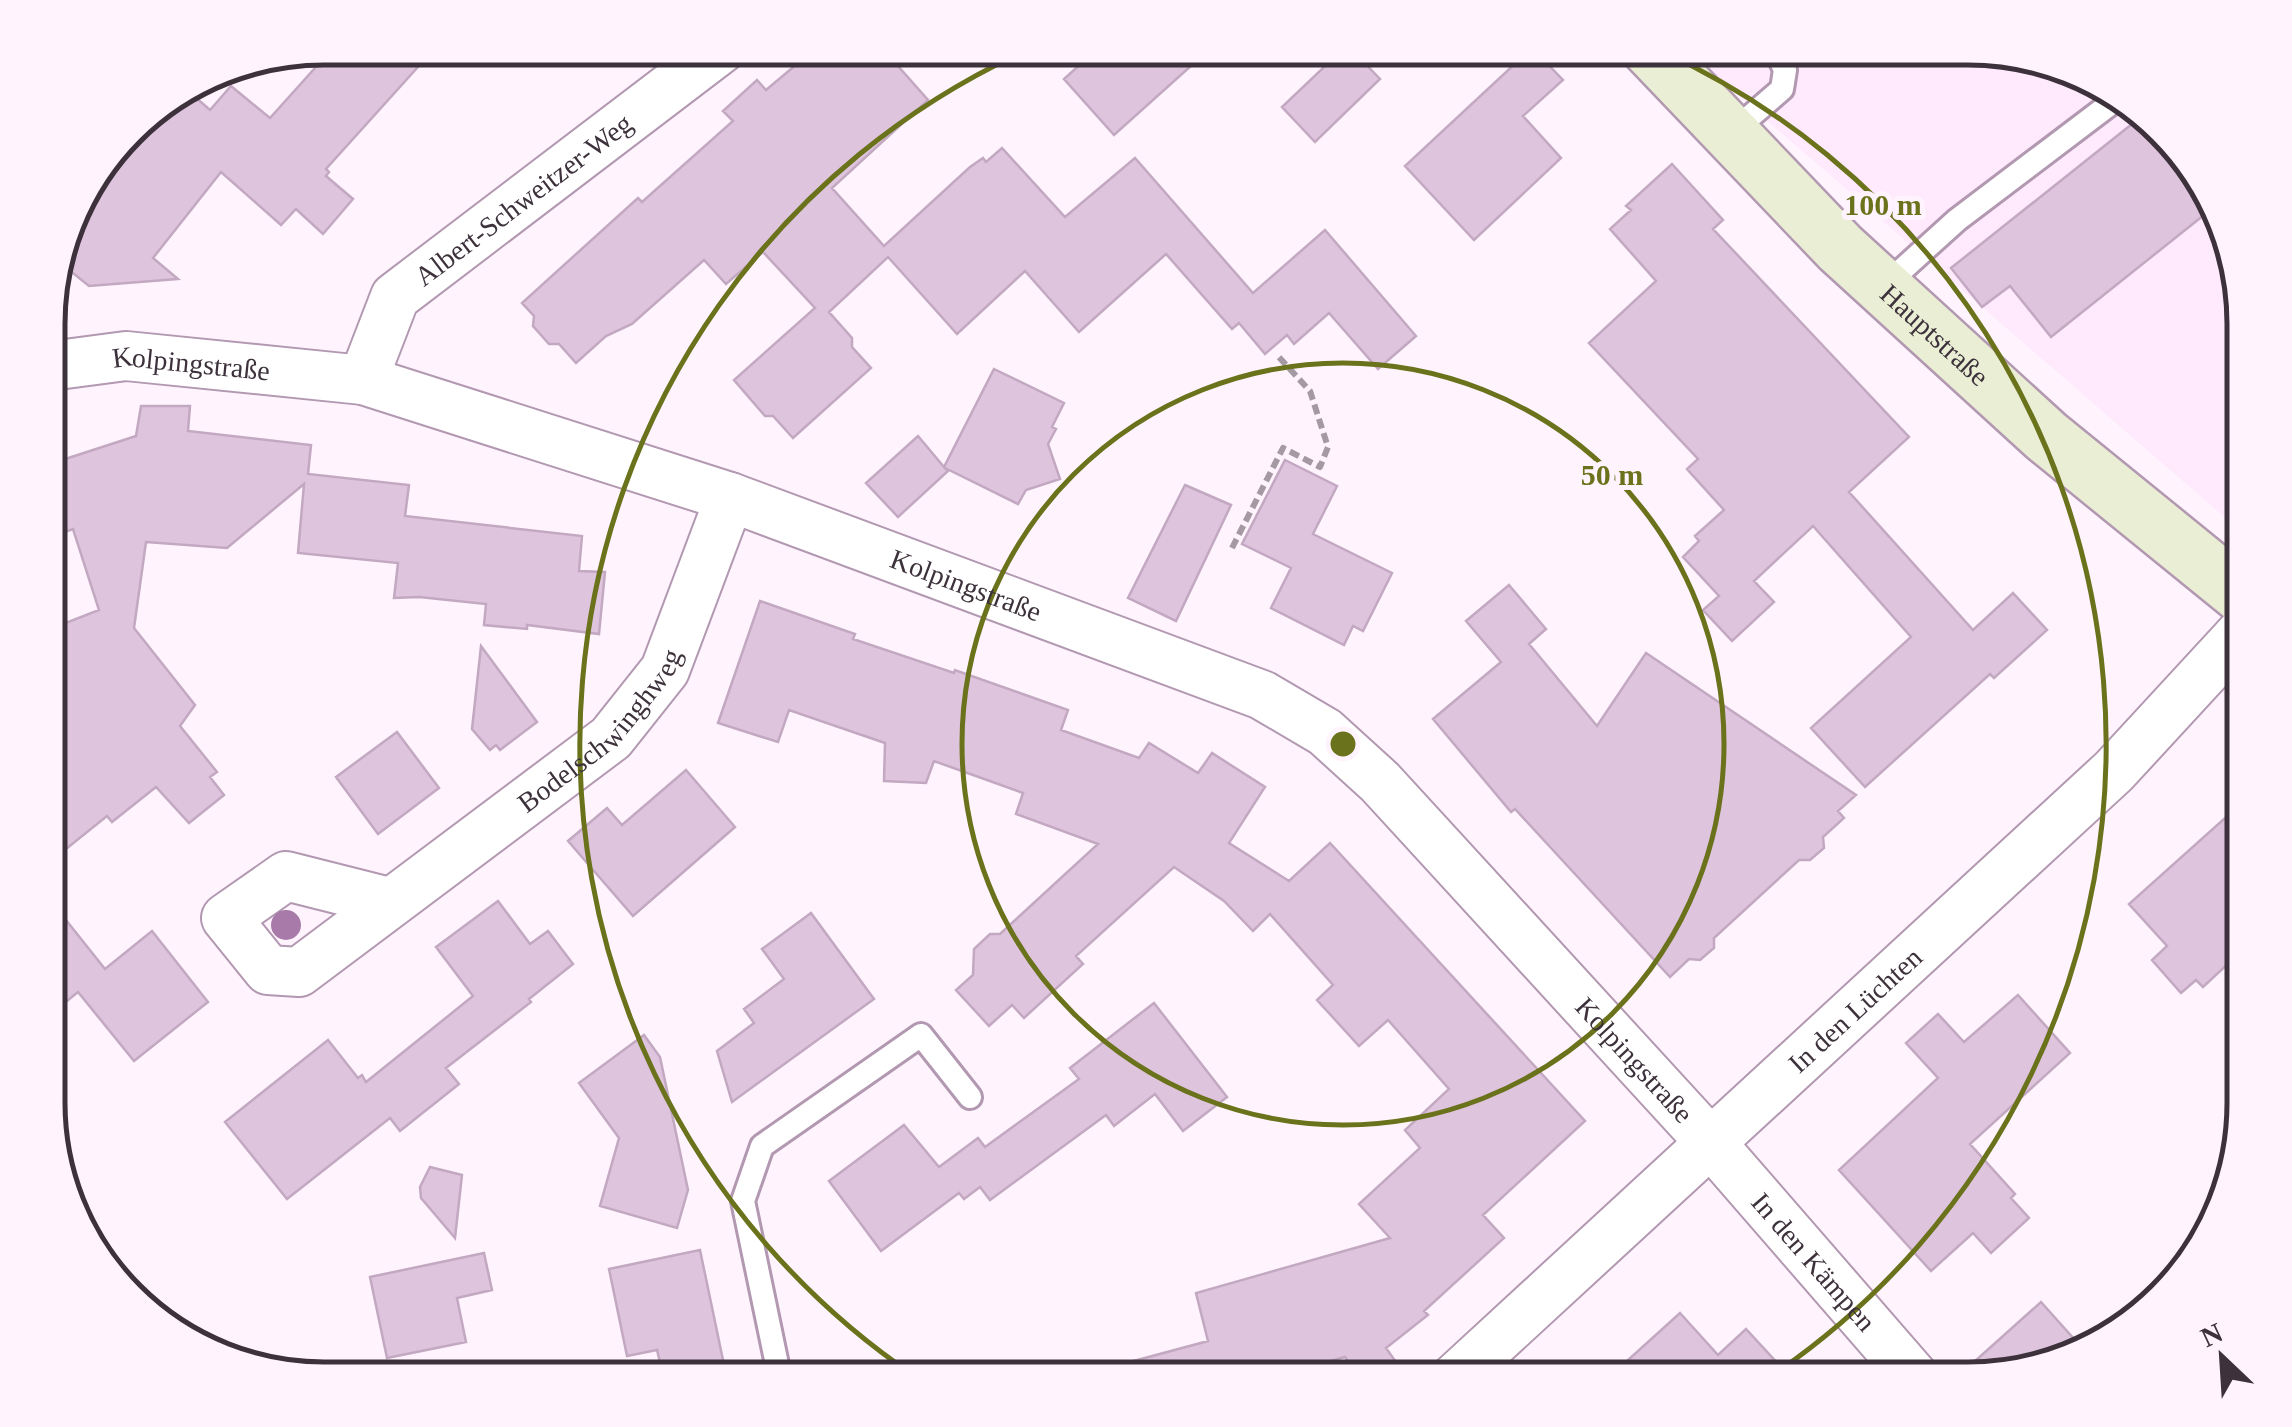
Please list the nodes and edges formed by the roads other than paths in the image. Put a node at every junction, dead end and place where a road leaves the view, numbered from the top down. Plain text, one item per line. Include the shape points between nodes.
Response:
1 (700, 65) edge
2 (1666, 65) edge
3 (1782, 65) edge
4 (2107, 106) edge
5 (1731, 134) junction
6 (1884, 287) junction
7 (65, 364) edge
8 (362, 380) junction
9 (730, 498) junction
10 (2226, 582) edge
11 (2226, 650) edge
12 (390, 902) dead end
13 (970, 1097) dead end
14 (1711, 1143) junction
15 (1473, 1361) edge
16 (1900, 1361) edge
17 (776, 1362) edge

1 - 8 street, Albert-Schweitzer-Weg via 395,297
2 - 5 main road, Hauptstraße
3 - 5 lane via 1782,89
4 - 6 lane via 1957,220
5 - 6 main road, Hauptstraße
6 - 10 main road, Hauptstraße via 2046,436
7 - 8 street, Kolpingstraße via 126,356
8 - 9 street, Kolpingstraße
9 - 12 street, Bodelschwinghweg via 665,670 611,738
9 - 14 street, Kolpingstraße via 1262,695 1324,732 1380,782
11 - 14 street, In den Lüchten via 2114,771
13 - 17 lane via 921,1035 762,1146 743,1201
14 - 15 street, In den Lüchten
14 - 16 street, In den Kämpen

